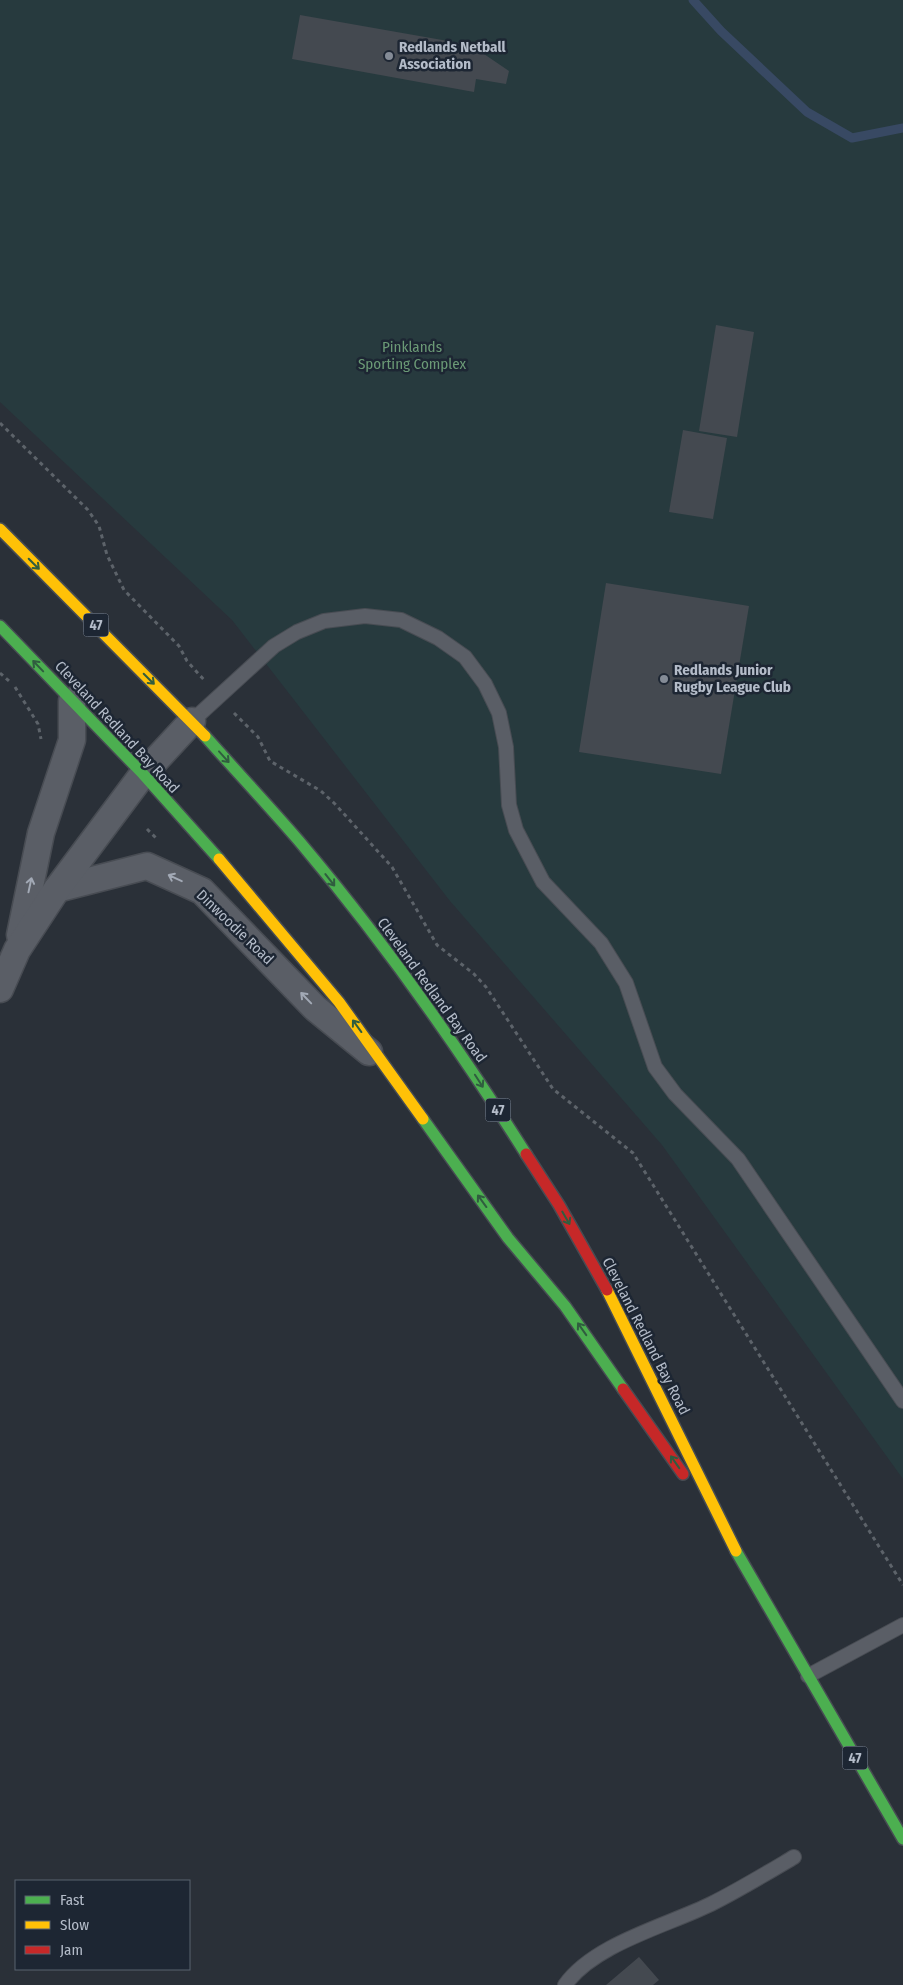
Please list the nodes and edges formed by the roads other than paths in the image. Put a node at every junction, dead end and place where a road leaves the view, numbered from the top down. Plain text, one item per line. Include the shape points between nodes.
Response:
1 (0, 529) edge
2 (0, 626) edge
3 (72, 701) junction
4 (192, 721) junction
5 (143, 774) junction
6 (57, 889) junction
7 (17, 950) junction
8 (0, 989) edge
9 (383, 1064) junction
10 (903, 1401) edge
11 (733, 1545) junction
12 (903, 1625) edge
13 (808, 1676) junction
14 (903, 1839) edge
15 (794, 1857) dead end
16 (565, 1985) edge

1 -> 4 highway, Cleveland Redland Bay Road / 47
3 -> 2 highway, Cleveland Redland Bay Road / 47
3 - 5 highway, Cleveland Redland Bay Road / 47
7 -> 3 street via 41,833 72,740
4 - 5 street
4 - 10 lane via 274,646 324,621 364,616 400,620 438,638 465,657 485,684 500,713 511,814 543,882 601,943 626,982 656,1067 675,1094 738,1159
4 -> 11 highway, Cleveland Redland Bay Road / 47 via 299,840 386,950 465,1058 559,1205 612,1299
5 - 6 street
9 -> 5 highway, Cleveland Redland Bay Road / 47 via 339,1002 252,896
6 - 7 street
9 -> 6 street, Dinwoodie Road via 315,1008 202,891 146,866
7 - 8 street
11 -> 9 highway, Cleveland Redland Bay Road / 47 via 565,1306 508,1238
11 - 13 highway, Cleveland Redland Bay Road / 47
12 - 13 lane
13 - 14 highway, Cleveland Redland Bay Road / 47
15 - 16 lane via 711,1904 611,1948 573,1973

